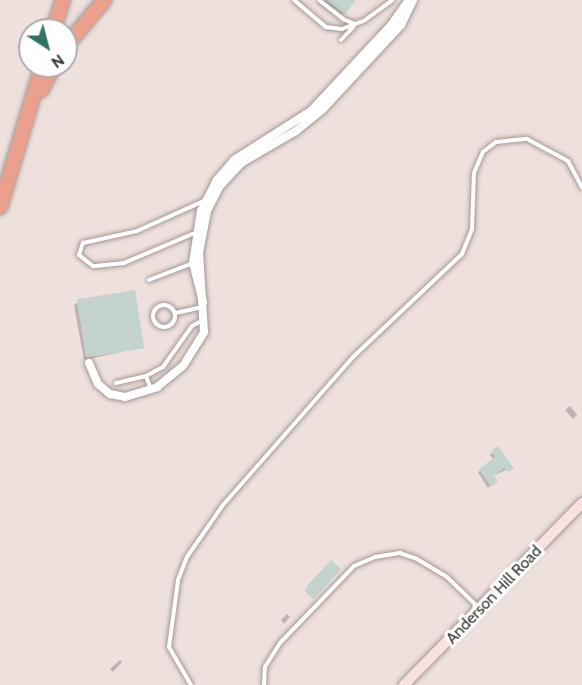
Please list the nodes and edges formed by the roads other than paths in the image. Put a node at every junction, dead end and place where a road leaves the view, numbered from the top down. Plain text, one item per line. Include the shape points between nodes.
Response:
1 (63, 0) edge
2 (104, 0) edge
3 (294, 0) edge
4 (319, 0) edge
5 (393, 0) edge
6 (411, 0) edge
7 (57, 18) edge
8 (356, 24) junction
9 (78, 31) edge
10 (342, 40) dead end
11 (39, 78) edge
12 (48, 78) edge
13 (28, 116) junction
14 (582, 187) edge
15 (208, 200) junction
16 (0, 207) edge
17 (200, 231) junction
18 (196, 262) junction
19 (149, 280) dead end
20 (205, 307) junction
21 (176, 313) junction
22 (205, 319) junction
23 (89, 363) dead end
24 (146, 376) junction
25 (116, 383) dead end
26 (152, 390) junction
27 (582, 503) edge
28 (481, 609) junction
29 (191, 685) edge
30 (264, 685) edge
31 (404, 685) edge

1 - 7 highway
2 - 9 highway
3 - 8 lane via 326,27 342,29
4 - 8 lane via 343,20
5 - 8 lane
6 - 15 street via 401,25 322,110 296,131 241,163
8 - 10 lane
11 - 13 highway
12 - 13 highway
13 - 16 highway
14 - 29 lane via 568,161 527,139 496,142 483,152 474,173 472,229 462,254 353,357 223,505 187,557 178,580 169,647
15 - 17 street
15 - 17 lane via 137,231 84,243 79,255 93,266 124,263
17 - 18 street
18 - 19 lane
18 - 20 street
20 - 21 lane
20 - 22 street
21 - 21 lane via 163,304 153,317 162,327 170,325
22 - 24 lane via 187,332 164,367
22 - 26 street via 201,342 190,358
23 - 26 street via 96,382 110,394 125,397
24 - 25 lane
24 - 26 lane
27 - 28 main road, Anderson Hill Road
28 - 30 lane via 447,578 417,559 400,553 375,557 354,566 280,643 265,667
28 - 31 main road, Anderson Hill Road

